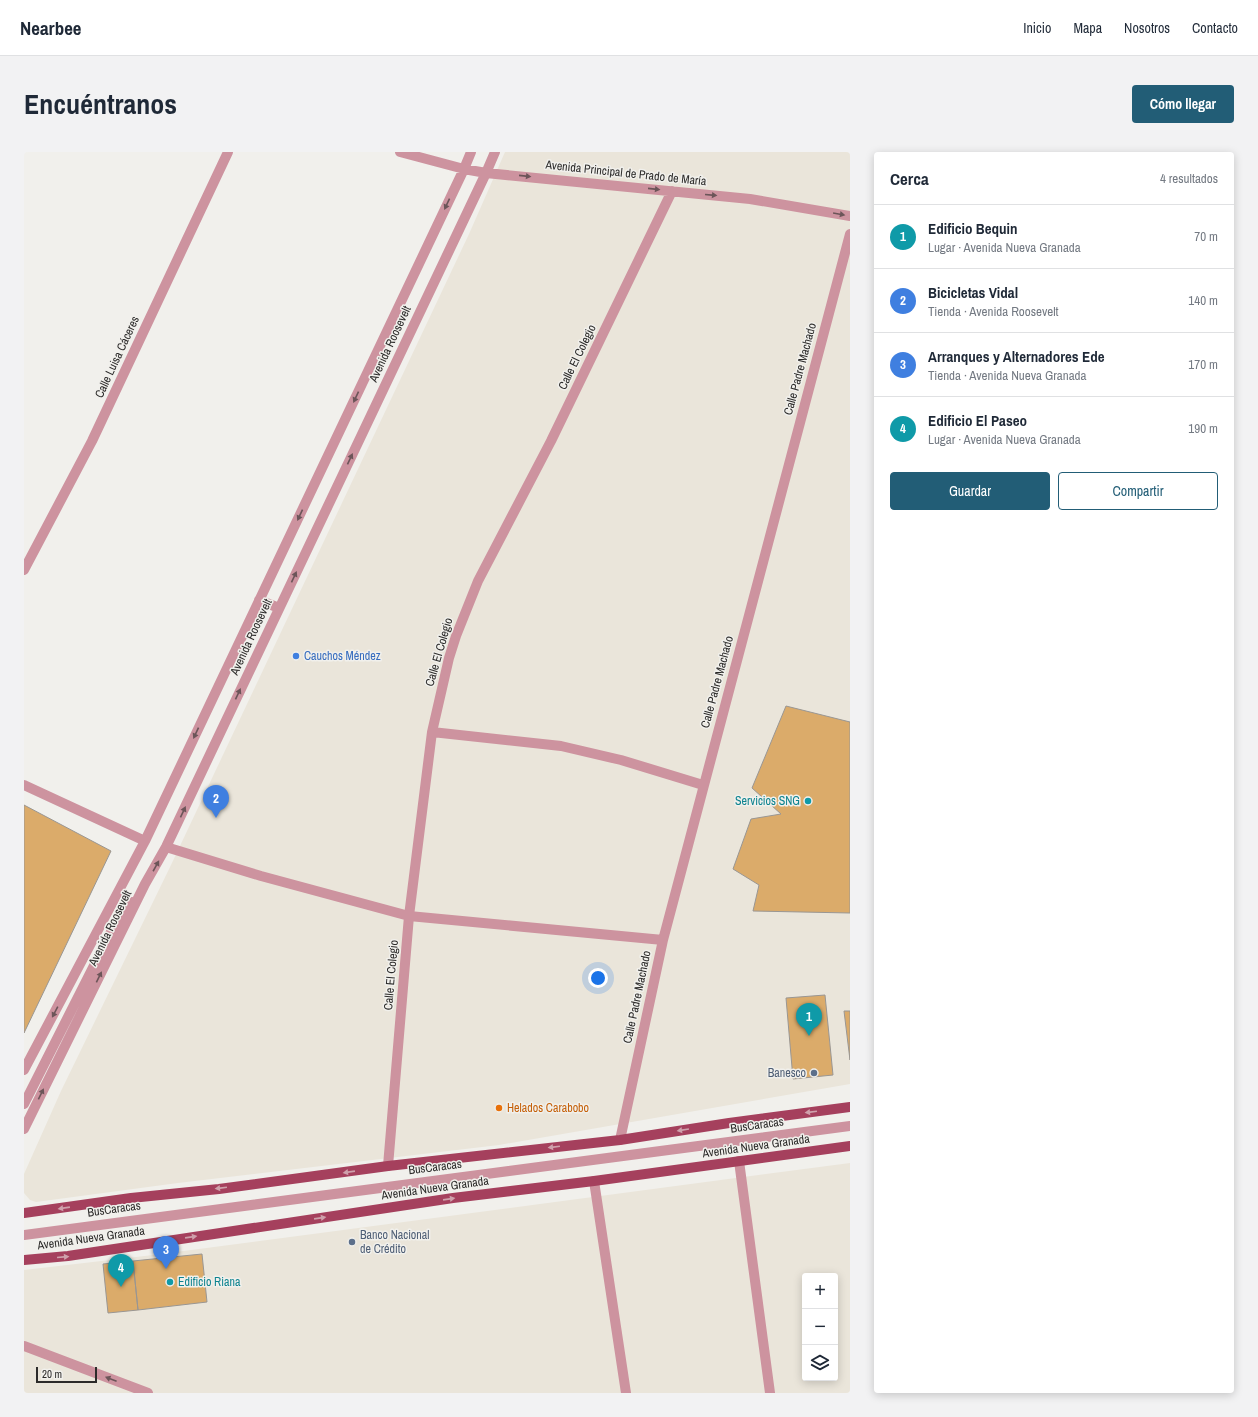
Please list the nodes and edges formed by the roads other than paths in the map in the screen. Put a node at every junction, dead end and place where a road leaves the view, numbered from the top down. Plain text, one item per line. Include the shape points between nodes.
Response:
1 (228, 152) edge
2 (400, 152) edge
3 (471, 152) edge
4 (494, 152) edge
5 (464, 169) junction
6 (486, 172) junction
7 (672, 191) junction
8 (850, 216) edge
9 (850, 234) edge
10 (24, 570) edge
11 (259, 600) junction
12 (279, 608) junction
13 (432, 732) junction
14 (24, 785) edge
15 (703, 786) junction
16 (145, 841) junction
17 (166, 847) junction
18 (126, 878) junction
19 (146, 884) junction
20 (409, 916) junction
21 (115, 924) junction
22 (663, 940) junction
23 (24, 1070) edge
24 (24, 1104) edge
25 (850, 1107) edge
26 (850, 1126) edge
27 (24, 1128) edge
28 (620, 1140) junction
29 (850, 1146) edge
30 (739, 1161) junction
31 (388, 1166) junction
32 (594, 1181) junction
33 (24, 1213) edge
34 (24, 1234) edge
35 (24, 1260) edge
36 (24, 1346) edge
37 (148, 1393) edge
38 (626, 1393) edge
39 (770, 1393) edge

1 - 10 street, Calle Luisa Cáceres via 92,441
2 - 5 street, Avenida Principal de Prado de María
3 - 5 street, Avenida Roosevelt
4 - 6 street, Avenida Roosevelt
5 - 6 street, Avenida Principal de Prado de María
5 -> 11 street, Avenida Roosevelt
6 -> 7 street, Avenida Principal de Prado de María
12 -> 6 street, Avenida Roosevelt
7 -> 8 street, Avenida Principal de Prado de María via 750,199
7 - 13 street, Calle El Colegio via 551,441 478,581 449,658
9 - 15 street, Calle Padre Machado
11 - 12 street
11 -> 16 street, Avenida Roosevelt
17 -> 12 street, Avenida Roosevelt
13 - 15 street via 574,748
13 - 20 street, Calle El Colegio
14 - 16 street
15 - 22 street, Calle Padre Machado
16 - 18 street, Avenida Roosevelt
19 -> 17 street, Avenida Roosevelt
17 - 20 street
18 - 21 street
18 -> 23 street, Avenida Roosevelt
19 - 21 street
27 -> 19 street, Avenida Roosevelt
20 - 22 street
20 - 31 street, Calle El Colegio
21 - 24 street
22 - 28 street, Calle Padre Machado
25 -> 28 main road
26 - 34 street, BusCaracas
28 -> 31 main road
29 - 30 main road, Avenida Nueva Granada
30 - 32 main road, Avenida Nueva Granada
30 - 39 street
31 -> 33 main road
35 -> 32 main road, Avenida Nueva Granada via 68,1256 453,1198
32 - 38 street
37 -> 36 street

